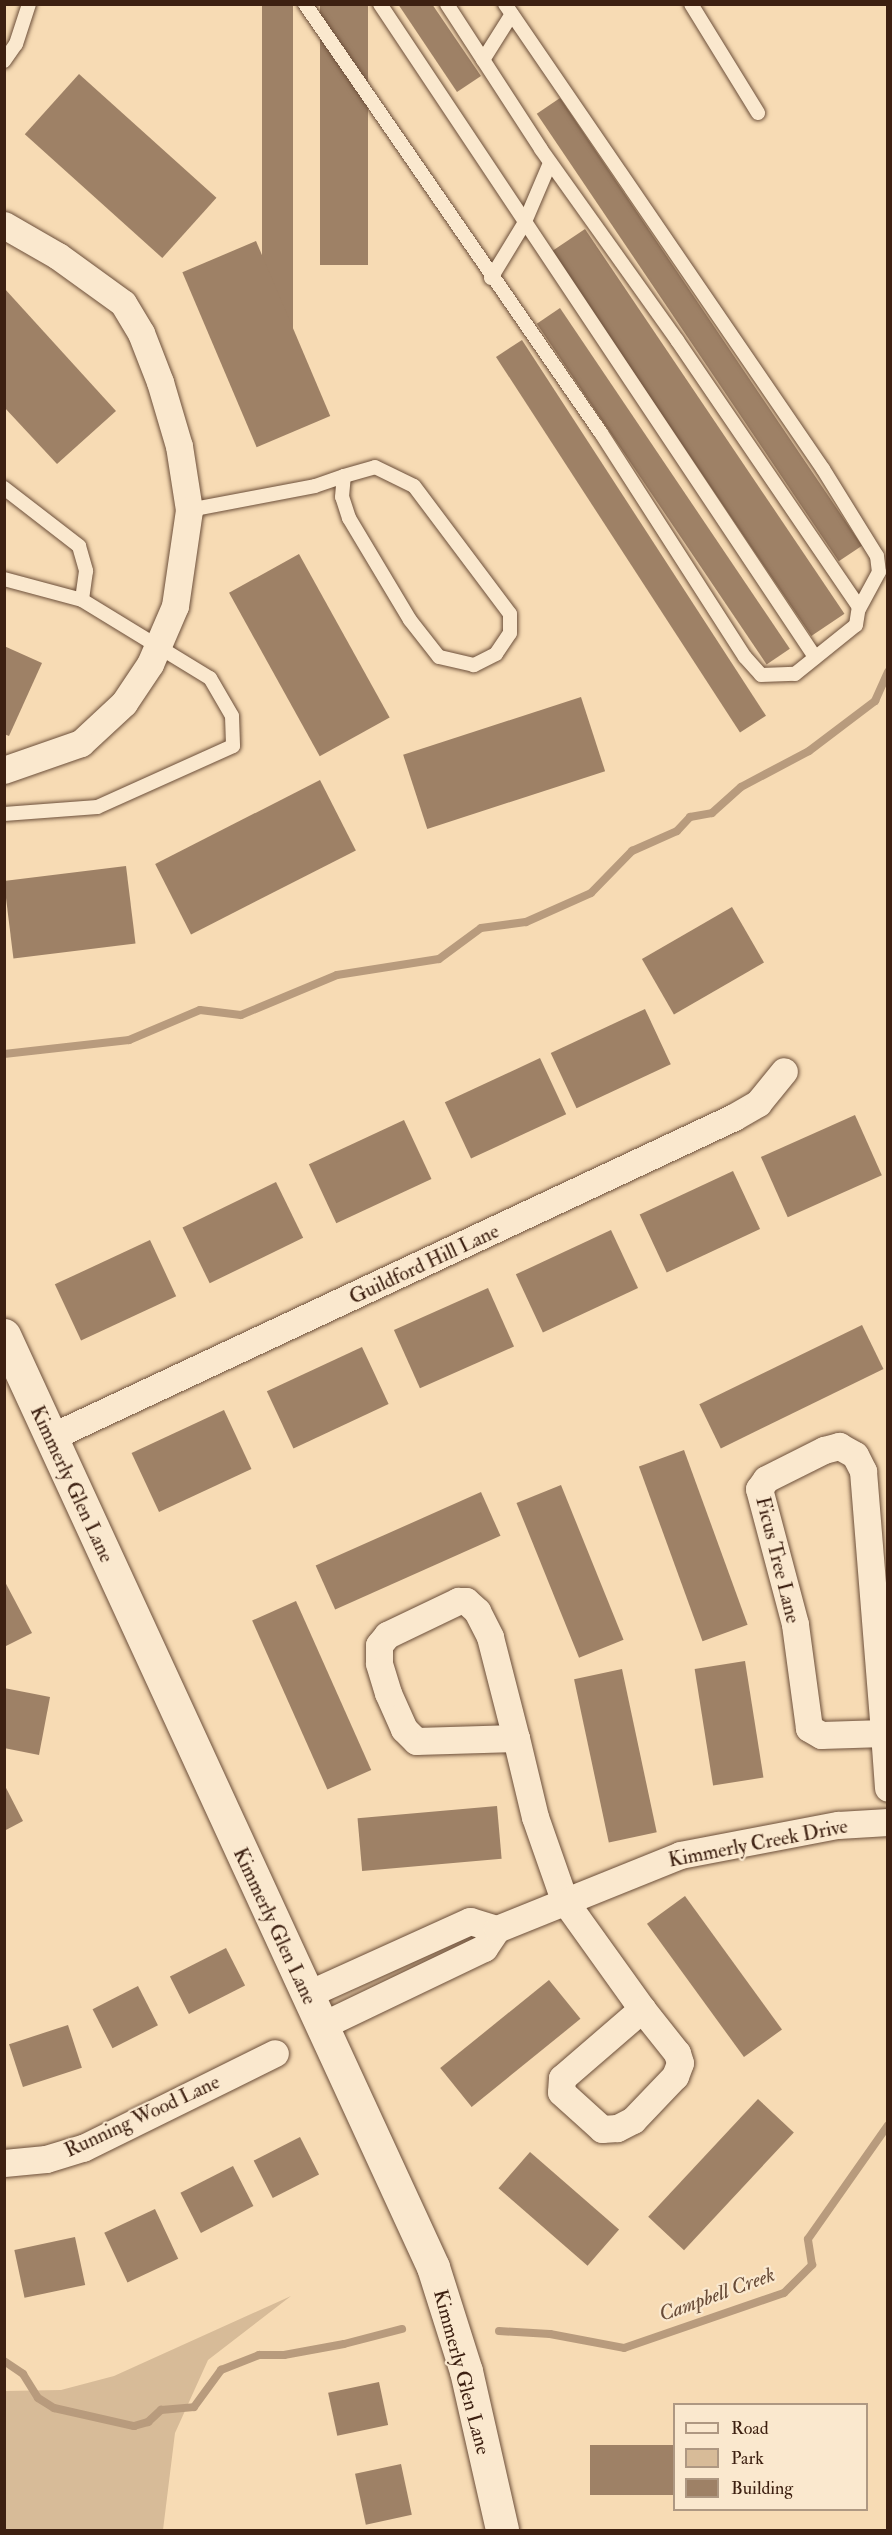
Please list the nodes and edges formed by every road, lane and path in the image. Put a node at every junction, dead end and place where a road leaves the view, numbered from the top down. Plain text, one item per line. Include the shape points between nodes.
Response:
1 (29, 4) edge
2 (305, 4) edge
3 (380, 4) edge
4 (447, 4) edge
5 (692, 4) edge
6 (508, 9) edge
7 (483, 60) junction
8 (4, 61) edge
9 (758, 113) dead end
10 (550, 163) junction
11 (524, 224) junction
12 (4, 225) edge
13 (491, 278) junction
14 (344, 476) junction
15 (4, 488) edge
16 (189, 510) junction
17 (4, 579) edge
18 (82, 600) junction
19 (859, 609) junction
20 (158, 645) junction
21 (815, 657) junction
22 (4, 770) edge
23 (4, 814) edge
24 (784, 1071) dead end
25 (4, 1335) edge
26 (51, 1437) junction
27 (884, 1732) junction
28 (516, 1738) junction
29 (888, 1788) edge
30 (888, 1822) edge
31 (564, 1900) junction
32 (497, 1929) junction
33 (306, 1995) junction
34 (642, 2009) junction
35 (321, 2026) junction
36 (275, 2053) dead end
37 (4, 2163) edge
38 (502, 2530) edge

1 - 8 lane via 16,44
2 - 13 lane
3 - 11 lane
4 - 7 lane
5 - 9 lane
6 - 7 lane
6 - 19 lane via 823,469 877,556 879,572
7 - 10 lane
10 - 11 lane
10 - 19 lane via 684,350
11 - 13 lane
11 - 21 lane
12 - 16 street via 77,268 123,303 141,333 160,382 179,446
13 - 21 lane via 601,433 760,675 795,674
14 - 14 lane via 375,467 414,486 510,615 510,633 496,654 474,665 439,657 410,620 350,518 342,497
14 - 16 lane via 261,498
15 - 18 lane via 79,546 86,571
16 - 20 street via 175,606
17 - 18 lane
18 - 20 lane
19 - 21 lane via 855,625
20 - 22 street via 124,704 81,743
20 - 23 lane via 210,678 232,716 233,746 97,807
24 - 26 street, Guildford Hill Lane via 758,1103 734,1117
25 - 26 street, Kimmerly Glen Lane
26 - 33 street, Kimmerly Glen Lane
27 - 27 street, Ficus Tree Lane via 821,1735 809,1728 795,1624 759,1489 766,1479 839,1446 855,1455 863,1471
27 - 29 street, Ficus Tree Lane
28 - 28 street via 416,1741 404,1729 388,1693 379,1664 379,1645 387,1635 439,1608 466,1601 477,1611 490,1637
28 - 31 street via 538,1827
30 - 31 street, Kimmerly Creek Drive via 838,1825 680,1855
31 - 32 street, Kimmerly Creek Drive
31 - 34 street
32 - 33 street via 470,1921
32 - 35 street, Kimmerly Creek Drive via 484,1948
33 - 35 street, Kimmerly Glen Lane
34 - 34 street via 680,2063 675,2076 633,2120 617,2128 602,2129 561,2092 562,2078
35 - 38 street, Kimmerly Glen Lane via 433,2267 466,2372
36 - 37 street, Running Wood Lane via 83,2148 46,2159

